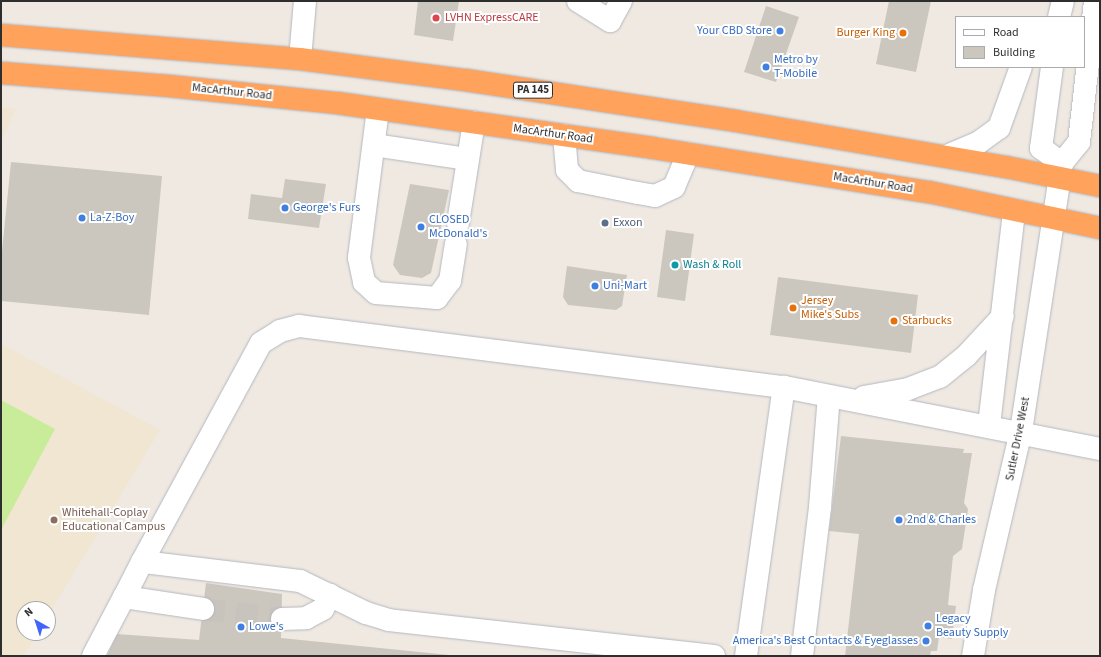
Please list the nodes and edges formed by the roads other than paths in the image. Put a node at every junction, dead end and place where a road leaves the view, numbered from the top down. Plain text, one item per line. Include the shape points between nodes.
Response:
1 (305, 1) edge
2 (578, 1) edge
3 (621, 1) edge
4 (1063, 1) edge
5 (1095, 1) edge
6 (1059, 16) edge
7 (1, 35) edge
8 (300, 59) junction
9 (1022, 68) edge
10 (1052, 68) edge
11 (1, 73) edge
12 (378, 109) junction
13 (474, 122) junction
14 (564, 135) junction
15 (374, 145) junction
16 (688, 154) junction
17 (947, 156) junction
18 (468, 159) junction
19 (1061, 170) junction
20 (1100, 186) edge
21 (1014, 211) junction
22 (1054, 220) junction
23 (1100, 228) edge
24 (1003, 316) junction
25 (784, 387) junction
26 (839, 397) junction
27 (989, 426) junction
28 (1021, 432) junction
29 (1100, 449) edge
30 (142, 562) junction
31 (330, 595) junction
32 (124, 596) junction
33 (203, 608) tunnel mouth
34 (282, 619) tunnel mouth
35 (93, 656) edge
36 (714, 656) edge
37 (746, 656) edge
38 (802, 656) edge
39 (973, 656) edge

1 - 8 lane
2 - 3 lane via 610,21
4 - 6 lane
5 - 19 lane via 1080,142
7 - 8 highway, PA 145
8 - 17 highway, PA 145 via 707,116
9 - 17 lane via 1000,128 978,144
10 - 19 lane via 1041,148
11 - 12 highway, MacArthur Road via 169,86
12 - 13 highway, MacArthur Road
12 - 15 lane
13 - 14 highway, MacArthur Road
13 - 18 lane
14 - 16 highway, MacArthur Road
14 - 16 lane via 567,170 578,181 650,195 663,194 674,187
15 - 18 lane
15 - 18 lane via 359,258 364,282 376,293 437,298 444,292 450,281
16 - 21 highway, MacArthur Road via 929,192
17 - 19 highway, PA 145
19 - 20 highway, PA 145
19 - 22 lane, Sutler Drive West
21 - 22 highway, MacArthur Road
21 - 24 lane
22 - 23 highway, MacArthur Road
22 - 28 lane, Sutler Drive West
24 - 26 lane via 966,356 940,377 908,389
24 - 27 lane
25 - 26 lane
25 - 30 lane via 292,327 261,343
25 - 37 lane
26 - 27 lane
26 - 38 lane via 820,507
27 - 28 lane
28 - 29 lane
28 - 39 lane, Sutler Drive West via 984,590
30 - 31 lane via 300,580
30 - 32 lane
31 - 34 lane via 323,609 306,618
31 - 36 lane via 389,620
32 - 33 lane
32 - 35 lane

